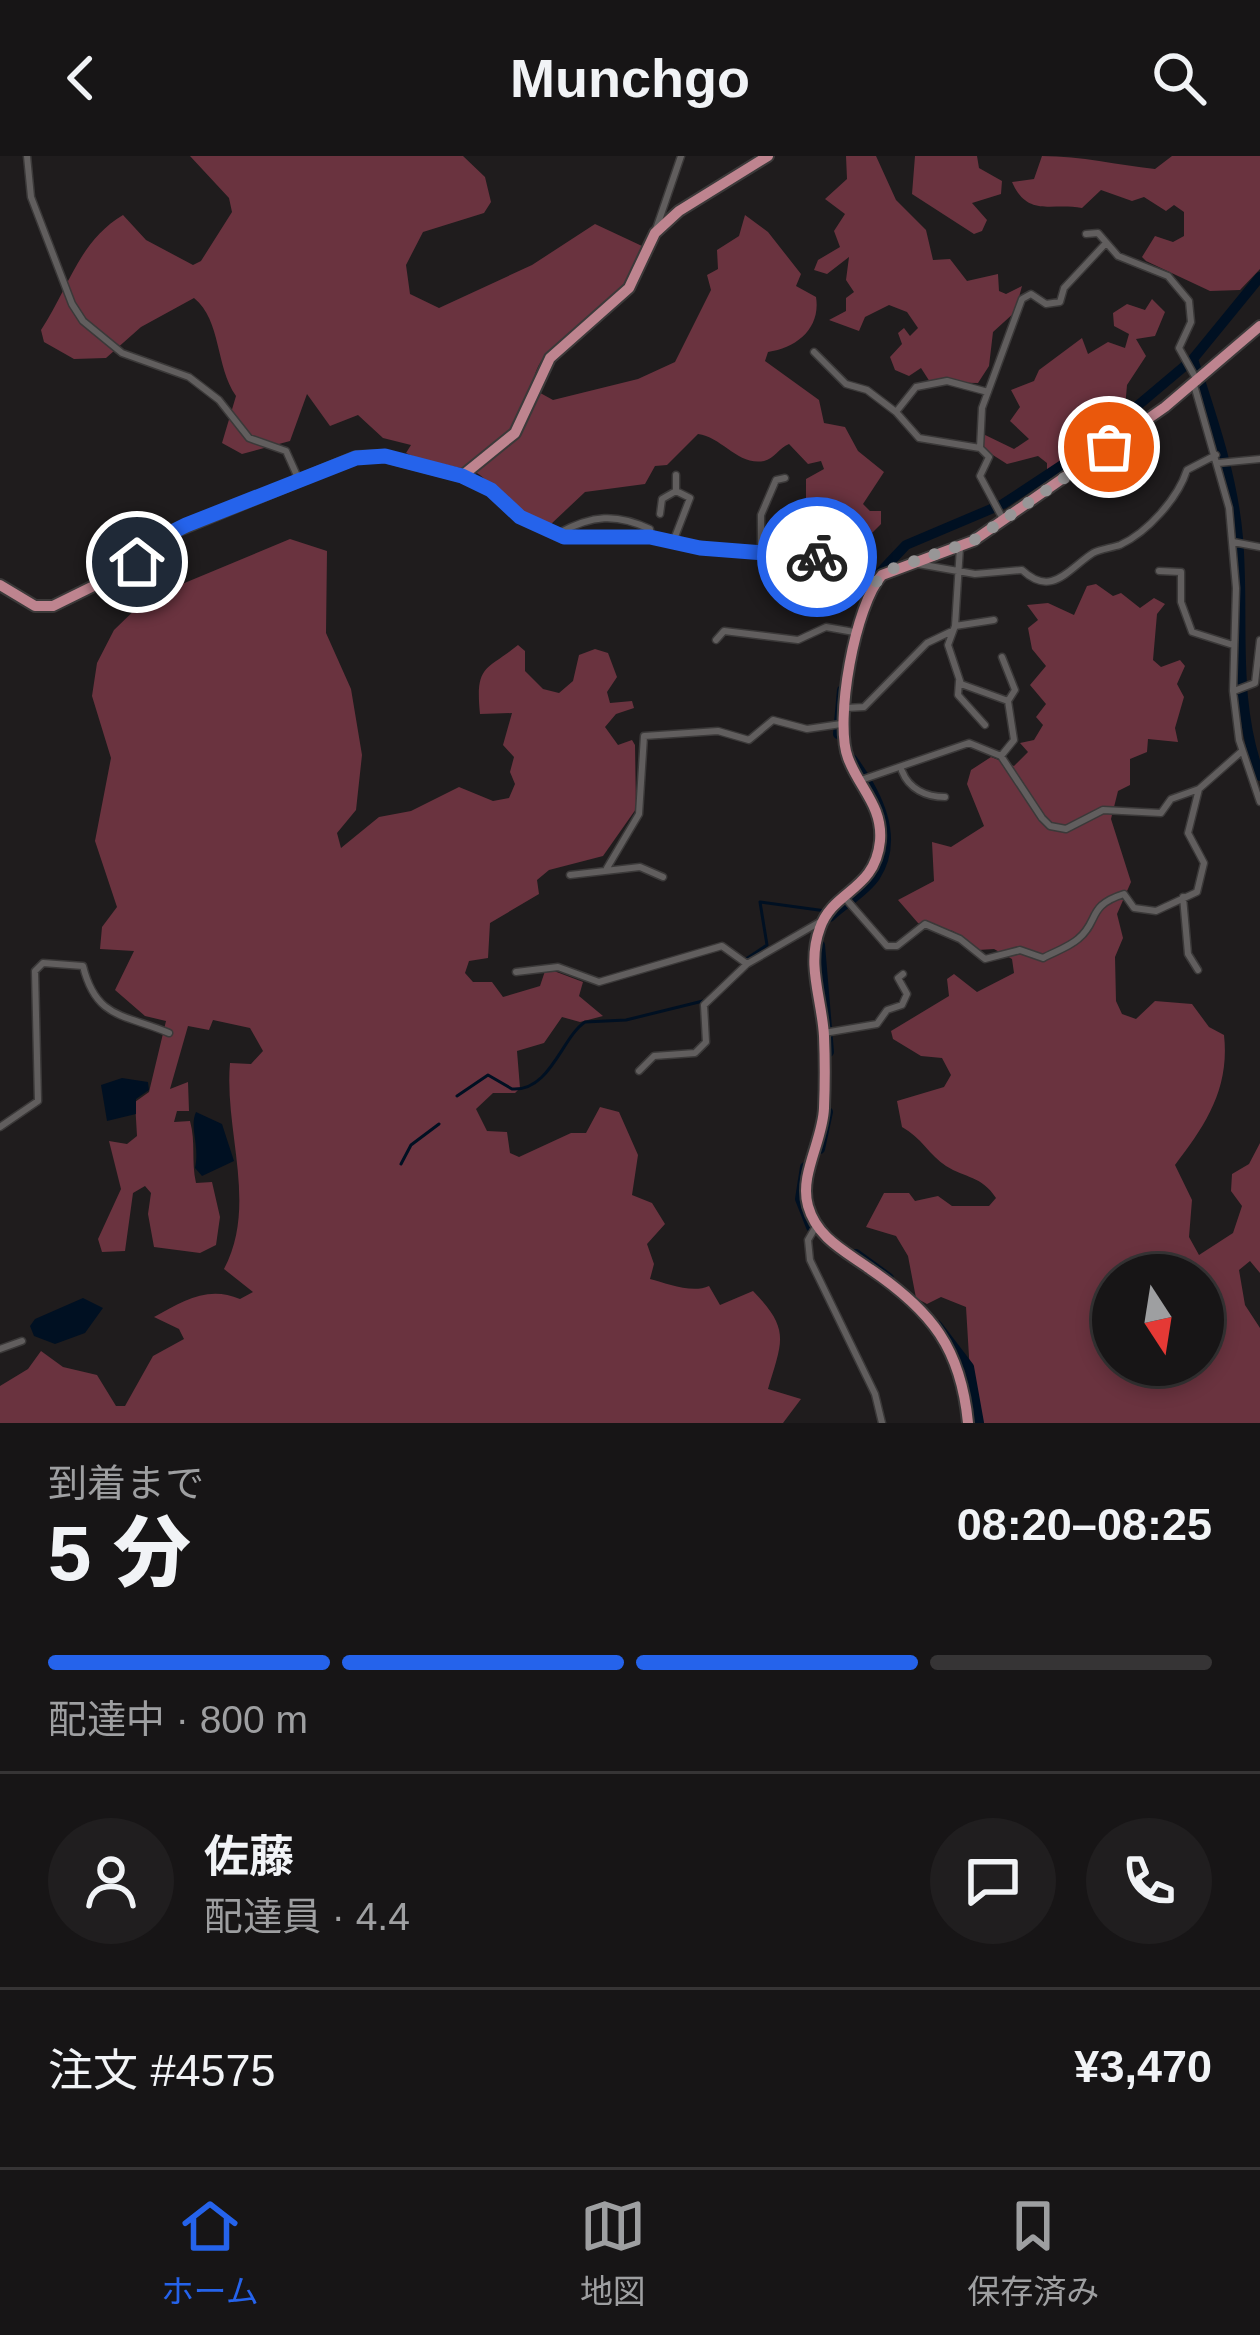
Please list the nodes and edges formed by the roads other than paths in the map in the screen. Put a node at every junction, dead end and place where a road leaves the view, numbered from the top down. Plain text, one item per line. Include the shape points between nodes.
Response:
1 (27, 156) edge
2 (681, 156) edge
3 (768, 156) edge
4 (656, 232) junction
5 (1086, 234) dead end
6 (1106, 243) junction
7 (1260, 326) edge
8 (814, 352) dead end
9 (1196, 384) junction
10 (988, 392) junction
11 (896, 412) junction
12 (980, 448) junction
13 (1217, 459) junction
14 (1260, 459) edge
15 (676, 475) dead end
16 (462, 476) junction
17 (785, 478) dead end
18 (299, 481) junction
19 (676, 490) junction
20 (660, 514) dead end
21 (1001, 516) junction
22 (556, 535) junction
23 (650, 537) junction
24 (673, 542) junction
25 (1233, 542) junction
26 (959, 547) junction
27 (1260, 547) edge
28 (761, 552) junction
29 (912, 562) junction
30 (956, 569) junction
31 (1160, 571) dead end
32 (873, 580) junction
33 (0, 585) edge
34 (994, 620) dead end
35 (952, 629) junction
36 (858, 632) junction
37 (716, 640) dead end
38 (1260, 640) edge
39 (1233, 645) junction
40 (1002, 657) dead end
41 (959, 681) junction
42 (1233, 692) junction
43 (1008, 701) junction
44 (844, 708) junction
45 (841, 724) junction
46 (985, 725) dead end
47 (1242, 752) junction
48 (1001, 755) junction
49 (902, 771) junction
50 (861, 781) junction
51 (1198, 790) junction
52 (945, 797) dead end
53 (1260, 802) edge
54 (607, 868) junction
55 (570, 875) dead end
56 (663, 877) dead end
57 (1183, 897) junction
58 (845, 898) junction
59 (822, 921) junction
60 (747, 964) junction
61 (1198, 970) dead end
62 (516, 972) dead end
63 (904, 974) dead end
64 (824, 1033) junction
65 (169, 1034) dead end
66 (639, 1071) dead end
67 (0, 1126) edge
68 (817, 1225) junction
69 (22, 1341) dead end
70 (0, 1349) edge
71 (882, 1423) edge
72 (968, 1423) edge

1 - 18 street via 31,197 83,320 122,353 189,377 249,438 286,451
2 - 4 street
3 - 4 main road
4 - 16 main road via 629,289 550,358 515,434
5 - 6 street
6 - 9 street via 1168,276 1189,301 1180,348
6 - 10 street via 1060,302 1022,299
7 - 9 main road
8 - 11 street via 845,384
9 - 13 street
9 - 21 main road
10 - 11 street via 947,381 916,387
10 - 12 street
11 - 12 street via 928,442
12 - 21 street via 989,457 980,476
13 - 14 street
13 - 25 street
13 - 30 street via 1187,470 1182,490 1130,538 1091,554 1066,577 1048,583 1022,570
15 - 19 street
16 - 18 main road via 385,456 356,458
16 - 22 street
17 - 28 street via 776,480 761,515
18 - 33 main road via 162,537 128,569 53,606 35,606
19 - 20 street via 662,500
19 - 24 street via 690,498
21 - 26 main road
22 - 23 street
22 - 23 street via 592,518 619,517 650,529
23 - 24 street
24 - 28 street
25 - 27 street
25 - 39 street
26 - 29 main road
26 - 30 street
28 - 32 street via 810,555
29 - 30 street
29 - 32 main road
30 - 35 street
31 - 39 street via 1181,572 1192,632
32 - 36 main road
34 - 35 street
35 - 41 street
35 - 44 street via 927,643 864,707
36 - 37 street via 826,627 798,640 724,632
36 - 44 main road
38 - 42 street via 1255,683
39 - 42 street
40 - 43 street via 1015,690
41 - 43 street
41 - 46 street via 958,695
42 - 47 street
43 - 48 street via 1014,740
44 - 45 main road
45 - 50 main road
45 - 54 street via 806,729 773,720 749,740 718,731 644,736 639,814
47 - 51 street
47 - 53 street
48 - 49 street via 966,743
48 - 51 street via 1058,829 1102,810 1161,813 1171,799
49 - 50 street
49 - 52 street via 930,797
50 - 58 main road via 880,838 873,870
51 - 57 street via 1188,838 1204,863 1197,892
54 - 55 street
54 - 56 street via 640,867
57 - 58 street via 1156,911 1134,908 1124,894 1097,906 1080,938 1043,958 1020,950 985,959 925,924 887,946
57 - 61 street via 1188,955
58 - 59 main road
59 - 60 street
59 - 64 main road via 813,960
60 - 62 street via 722,946 599,982 547,965
60 - 66 street via 704,1005 706,1042 694,1053 654,1056
63 - 64 street via 902,1005 877,1024
64 - 68 main road via 824,1115 806,1187
65 - 67 street via 104,1009 83,966 43,963 35,971 38,1101
68 - 71 street via 809,1260
68 - 72 main road via 948,1342
69 - 70 street

